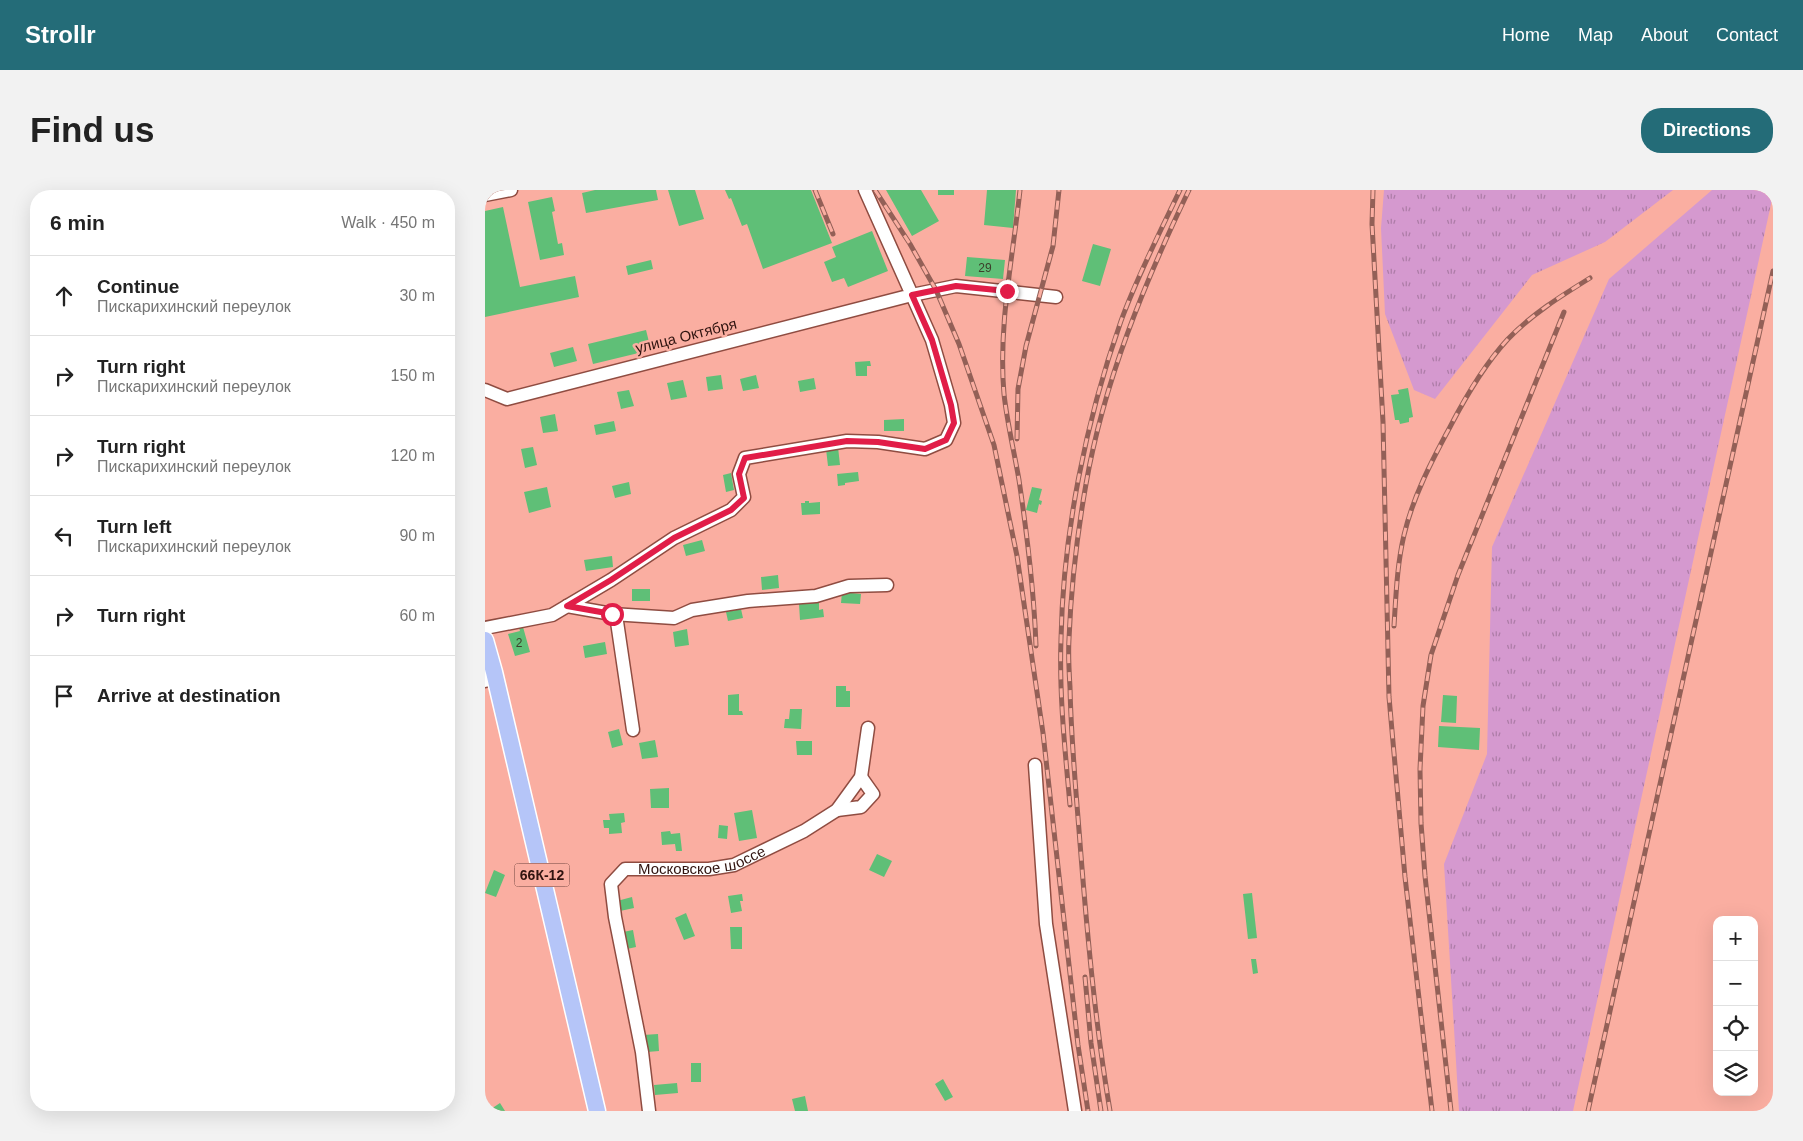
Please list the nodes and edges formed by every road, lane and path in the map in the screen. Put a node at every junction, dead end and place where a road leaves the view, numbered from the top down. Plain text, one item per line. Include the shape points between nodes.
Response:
1 (511, 190) edge
2 (865, 190) edge
3 (485, 195) edge
4 (912, 295) junction
5 (1056, 297) dead end
6 (485, 390) edge
7 (887, 586) dead end
8 (567, 606) junction
9 (616, 615) junction
10 (485, 628) edge
11 (485, 640) edge
12 (490, 677) edge
13 (869, 728) dead end
14 (633, 730) dead end
15 (1035, 765) dead end
16 (861, 777) junction
17 (837, 810) junction
18 (597, 1111) edge
19 (649, 1111) edge
20 (1075, 1111) edge

1 - 3 street
2 - 4 street
4 - 5 street, улица Октября via 956,286
4 - 6 street, улица Октября via 507,399
4 - 8 street via 932,340 951,405 954,423 946,440 925,449 847,441 745,458 739,474 744,498 731,510 674,538
7 - 9 street via 849,586 816,596 748,601 692,610 674,618
8 - 9 street
8 - 10 street via 552,615
9 - 14 street
11 - 12 main road, 66К-12
12 - 18 main road, 66К-12
13 - 16 street, Московское шоссе
15 - 20 street via 1046,924
16 - 17 street, Московское шоссе
16 - 17 street via 873,794 861,807
17 - 19 street, Московское шоссе via 804,831 734,865 709,869 625,869 611,884 642,1052

